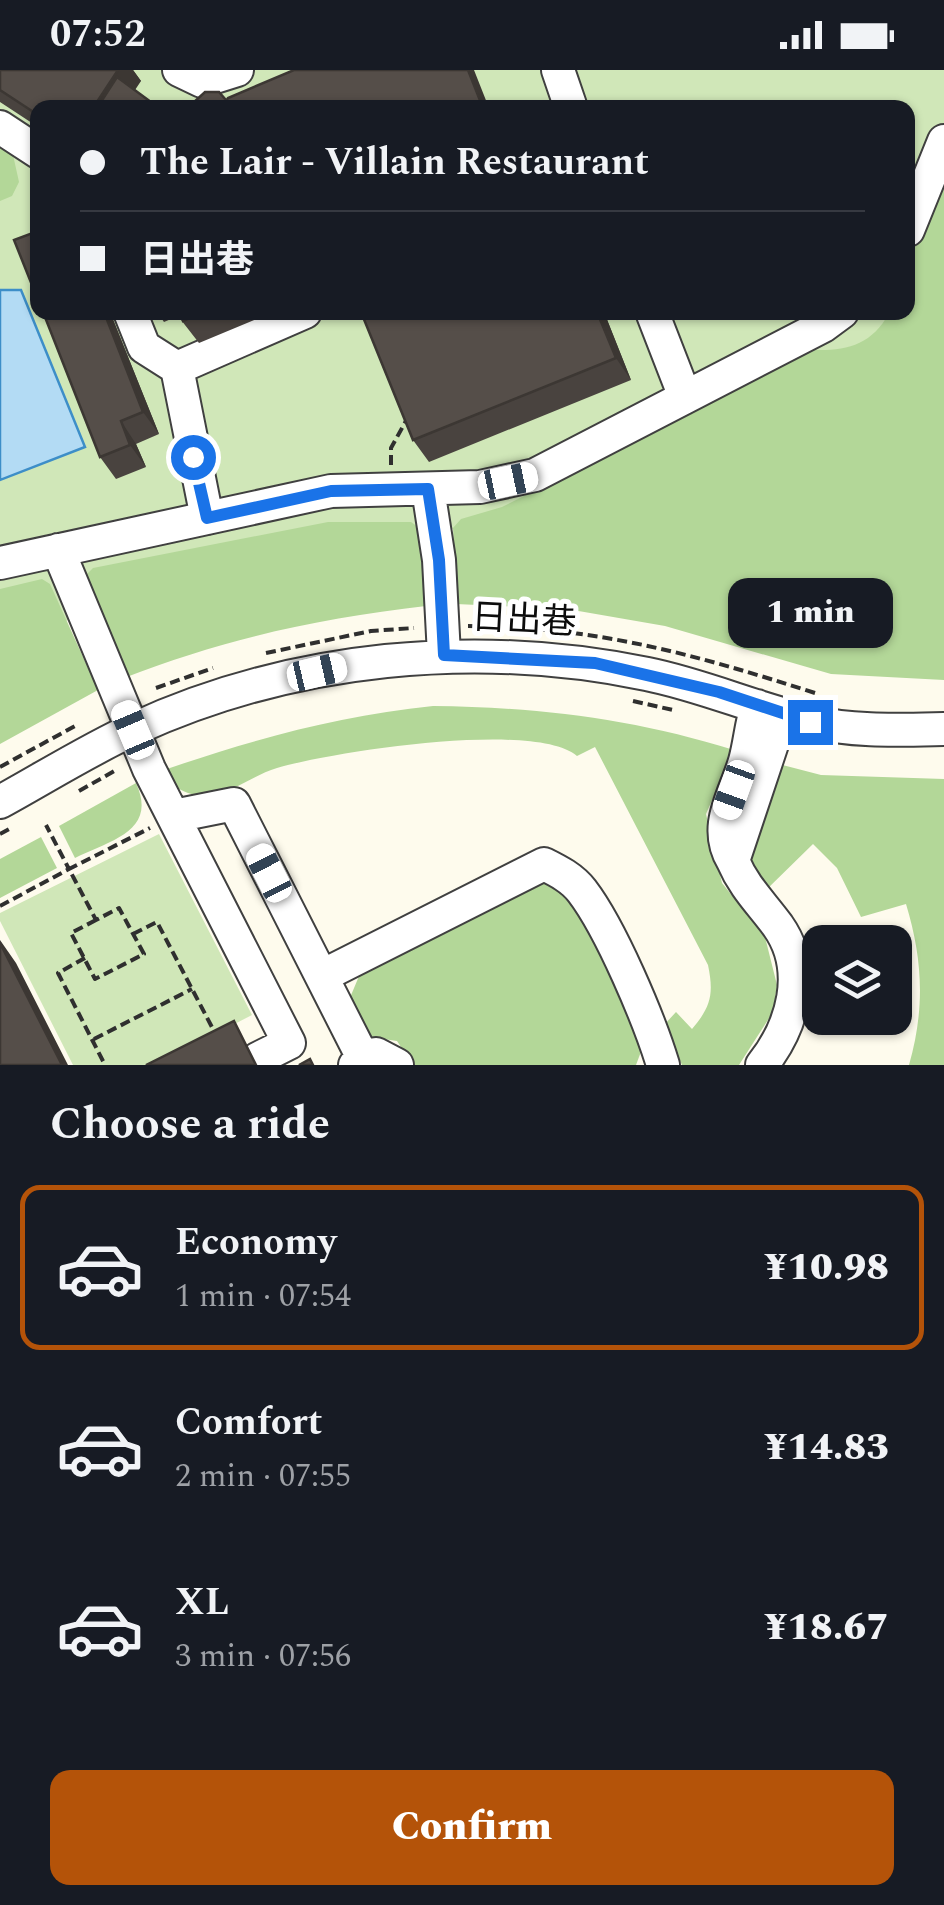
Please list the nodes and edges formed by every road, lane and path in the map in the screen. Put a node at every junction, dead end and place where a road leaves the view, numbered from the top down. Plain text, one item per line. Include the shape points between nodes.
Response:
1 (179, 70) edge
2 (237, 70) edge
3 (558, 70) edge
4 (568, 100) edge
5 (0, 127) edge
6 (944, 141) edge
7 (30, 147) edge
8 (915, 213) edge
9 (133, 320) edge
10 (288, 320) edge
11 (655, 320) edge
12 (827, 320) edge
13 (177, 368) junction
14 (685, 397) junction
15 (408, 417) edge
16 (428, 489) junction
17 (390, 490) junction
18 (207, 518) junction
19 (58, 550) junction
20 (0, 563) edge
21 (444, 655) junction
22 (631, 701) dead end
23 (769, 710) junction
24 (682, 712) dead end
25 (944, 729) edge
26 (138, 743) junction
27 (64, 799) dead end
28 (8, 814) edge
29 (174, 816) junction
30 (46, 825) dead end
31 (0, 834) edge
32 (69, 869) junction
33 (0, 906) edge
34 (96, 920) junction
35 (134, 934) junction
36 (85, 958) junction
37 (322, 976) junction
38 (192, 989) junction
39 (215, 1034) edge
40 (92, 1040) junction
41 (257, 1060) edge
42 (358, 1060) edge
43 (105, 1065) edge
44 (397, 1065) edge
45 (663, 1065) edge
46 (762, 1065) edge

1 - 2 street via 202,81
3 - 4 street
5 - 7 street
6 - 8 street
9 - 13 street via 144,347
10 - 13 street
11 - 14 street
12 - 14 street
13 - 18 street
14 - 16 street via 535,475
15 - 17 path via 391,448
16 - 17 street
16 - 21 street
17 - 18 street via 331,491
18 - 19 street
19 - 20 street
19 - 26 street
21 - 23 street, 日出巷 via 595,663
21 - 26 street, 日出巷 via 260,685
22 - 24 path
23 - 25 street, 日出巷 via 872,730
23 - 46 street via 733,861 792,958 796,988 788,1025
26 - 27 path
26 - 28 street, 日出巷
26 - 29 street
28 - 31 path
29 - 32 path
29 - 37 street via 234,804
29 - 41 street via 289,1043
30 - 32 path
32 - 33 path
32 - 34 path
34 - 35 path via 119,908
34 - 36 path via 71,933
35 - 36 path via 144,954 95,978
35 - 38 path via 157,922
36 - 40 path via 58,973
37 - 42 street
37 - 45 street via 544,864 584,893 647,1017
38 - 39 path
38 - 40 path
40 - 43 path
42 - 44 street via 376,1054

